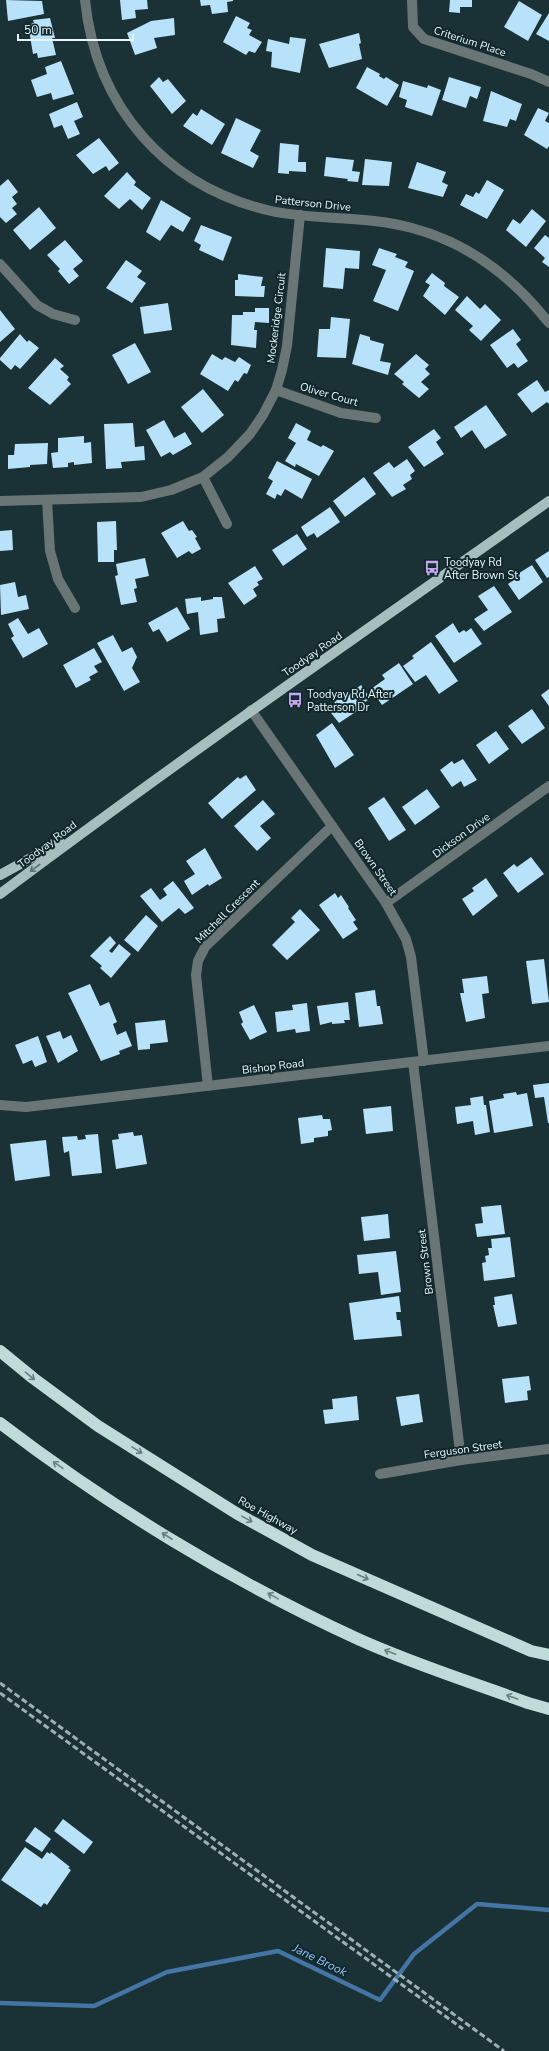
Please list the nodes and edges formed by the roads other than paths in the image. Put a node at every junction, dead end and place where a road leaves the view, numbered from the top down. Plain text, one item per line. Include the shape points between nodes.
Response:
1 (85, 0) edge
2 (412, 0) edge
3 (549, 82) edge
4 (300, 215) junction
5 (0, 264) edge
6 (75, 320) dead end
7 (549, 322) edge
8 (276, 390) junction
9 (376, 418) dead end
10 (203, 477) junction
11 (46, 500) junction
12 (0, 501) edge
13 (549, 501) edge
14 (227, 524) dead end
15 (75, 608) dead end
16 (251, 710) junction
17 (549, 786) edge
18 (332, 826) junction
19 (88, 827) junction
20 (0, 875) edge
21 (0, 894) edge
22 (386, 903) junction
23 (549, 1046) edge
24 (424, 1061) junction
25 (413, 1062) junction
26 (208, 1086) junction
27 (0, 1105) edge
28 (0, 1351) edge
29 (0, 1423) edge
30 (549, 1449) edge
31 (461, 1460) junction
32 (380, 1474) dead end
33 (549, 1655) edge
34 (549, 1709) edge

1 - 4 street, Patterson Drive via 91,35 111,92 126,117 146,141 169,163 190,178 221,194 272,211
2 - 3 street, Criterium Place via 413,26 424,38
4 - 7 street, Patterson Drive via 376,221 412,227 444,239 479,256 510,280
4 - 8 street, Mockeridge Circuit via 287,346
5 - 6 street via 37,305 53,314
8 - 9 street, Oliver Court via 341,413
8 - 10 street, Mockeridge Circuit via 250,434 228,457
10 - 11 street, Mockeridge Circuit via 171,490 141,497
10 - 14 street
11 - 12 street, Mockeridge Circuit
11 - 15 street via 50,551 58,579
13 - 16 main road, Toodyay Road
16 - 18 street, Brown Street
16 - 19 main road, Toodyay Road
17 - 22 street, Dickson Drive
18 - 22 street, Brown Street
18 - 26 street, Mitchell Crescent via 205,947 198,961 196,991
19 - 20 main road, Toodyay Road
19 -> 21 main road, Toodyay Road
22 - 24 street, Brown Street via 406,939 411,957
23 - 24 street, Bishop Road
24 - 25 street, Bishop Road
25 - 26 street, Bishop Road
25 - 31 street, Brown Street
26 - 27 street, Bishop Road via 26,1107
28 -> 33 highway, Roe Highway via 98,1426 236,1513 312,1555 531,1651
34 -> 29 highway via 359,1640 296,1609 178,1543 54,1462
30 - 31 street, Ferguson Street
31 - 32 street, Ferguson Street

